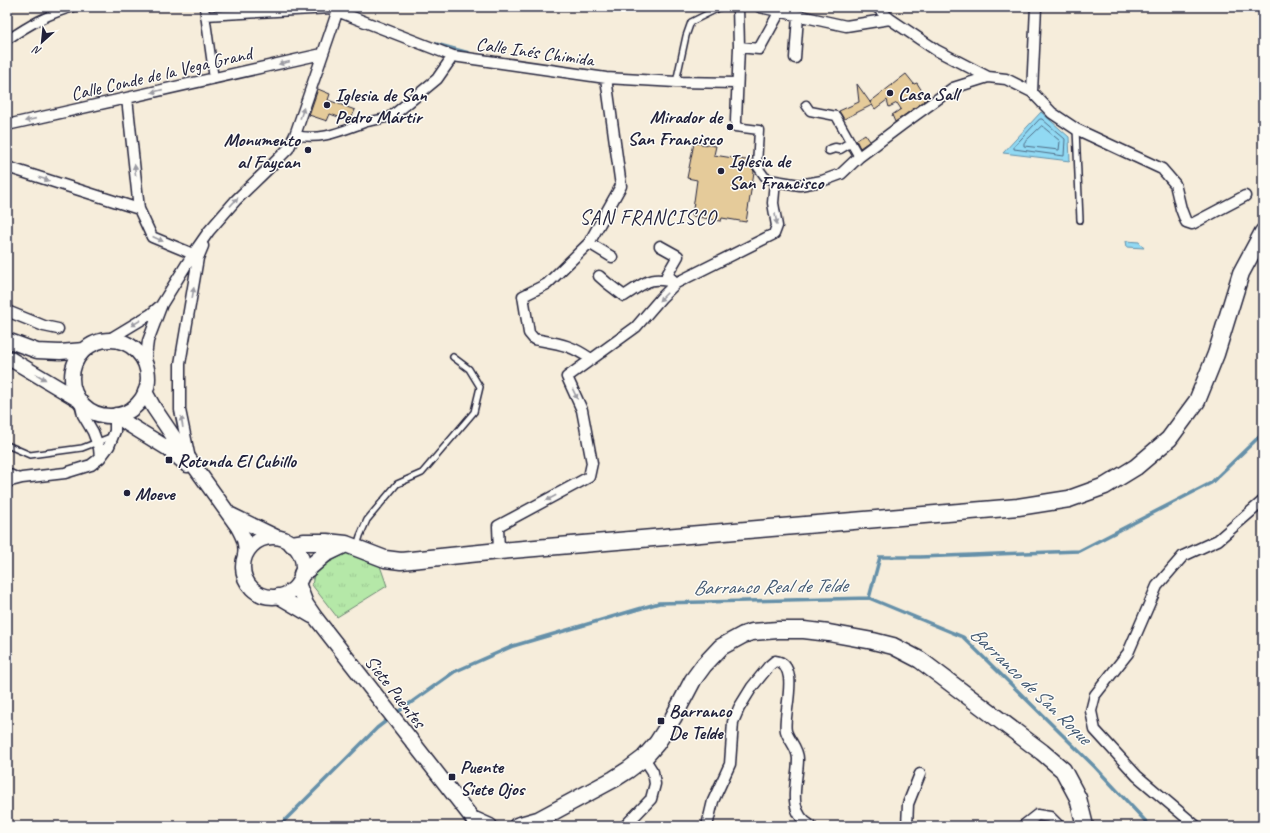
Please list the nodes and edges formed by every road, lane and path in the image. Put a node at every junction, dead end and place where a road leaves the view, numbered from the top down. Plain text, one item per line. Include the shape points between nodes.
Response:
1 (74, 7) edge
2 (204, 7) edge
3 (721, 7) edge
4 (738, 7) edge
5 (760, 7) edge
6 (877, 7) edge
7 (1036, 7) edge
8 (337, 10) edge
9 (780, 11) junction
10 (205, 16) junction
11 (798, 16) junction
12 (890, 19) junction
13 (7, 40) edge
14 (739, 47) junction
15 (322, 54) junction
16 (453, 56) junction
17 (795, 58) dead end
18 (988, 77) junction
19 (606, 78) junction
20 (214, 79) junction
21 (676, 82) junction
22 (737, 83) junction
23 (1032, 92) junction
24 (127, 98) junction
25 (806, 105) dead end
26 (391, 117) joint
27 (736, 121) joint
28 (7, 125) edge
29 (1076, 129) junction
30 (295, 135) junction
31 (850, 143) junction
32 (829, 150) dead end
33 (859, 157) junction
34 (7, 167) edge
35 (775, 181) junction
36 (1245, 196) dead end
37 (139, 209) junction
38 (1080, 220) dead end
39 (209, 231) junction
40 (1263, 232) edge
41 (589, 243) junction
42 (1258, 245) edge
43 (660, 246) dead end
44 (193, 254) junction
45 (612, 257) dead end
46 (599, 276) dead end
47 (676, 283) junction
48 (162, 304) junction
49 (7, 311) edge
50 (58, 329) dead end
51 (7, 340) edge
52 (108, 340) junction
53 (84, 350) junction
54 (7, 357) edge
55 (453, 357) dead end
56 (591, 359) junction
57 (145, 364) junction
58 (145, 392) junction
59 (80, 400) junction
60 (116, 415) junction
61 (113, 436) junction
62 (97, 443) junction
63 (7, 445) edge
64 (100, 458) junction
65 (190, 460) junction
66 (7, 471) edge
67 (202, 477) junction
68 (22, 478) junction
69 (7, 482) edge
70 (1263, 501) edge
71 (230, 515) junction
72 (276, 537) junction
73 (292, 544) junction
74 (351, 546) junction
75 (499, 551) junction
76 (246, 555) junction
77 (300, 579) junction
78 (278, 596) junction
79 (314, 617) junction
80 (644, 758) junction
81 (920, 774) dead end
82 (474, 822) edge
83 (535, 823) edge
84 (490, 826) edge
85 (517, 826) edge
86 (624, 826) edge
87 (708, 826) edge
88 (811, 826) edge
89 (908, 826) edge
90 (1023, 826) edge
91 (1059, 826) edge
92 (1085, 826) edge
93 (1196, 826) edge

1 - 13 street via 58,11 30,24
2 - 10 street
3 - 21 lane via 691,22
4 - 14 street
5 - 9 street
6 - 12 street
7 - 23 street
8 - 10 street
8 - 15 street
8 - 16 street, Calle Inés Chimida
9 - 11 street
9 - 14 street via 759,49
10 - 20 street
11 - 12 street via 846,26
11 - 17 street
12 - 18 street via 936,50
14 - 22 street
15 -> 20 street, Calle Conde de la Vega Grand
30 -> 15 street
16 - 19 street, Calle Inés Chimida
16 - 26 street via 437,79
18 - 23 street via 1006,79
18 - 33 street via 954,88
19 - 21 street, Calle Inés Chimida
19 - 41 street via 621,186
20 -> 24 street, Calle Conde de la Vega Grand
21 - 22 street, Calle Inés Chimida
22 - 27 street
23 - 29 street via 1052,113
24 -> 28 street, Calle Conde de la Vega Grand
37 -> 24 street
25 - 31 street via 810,111 836,116
26 - 30 street via 327,136 307,138
27 - 35 street via 735,127 759,130 758,166 765,177
29 - 36 street via 1162,168 1175,184 1186,222 1192,224
29 - 38 lane
39 -> 30 street via 236,200 288,149
31 - 32 street via 840,150
31 - 33 street
33 - 35 street via 840,174 822,181 800,185
34 -> 37 street
35 -> 47 street via 773,202 777,226 774,234
37 -> 44 street via 152,237
39 - 44 street
65 -> 39 street via 180,410 180,364 198,258
40 - 42 main road
41 - 45 street
41 - 56 street via 547,284 523,296 529,333 534,339 567,345
42 - 75 main road via 1241,273 1216,354 1197,401 1169,439 1136,467 1104,486 1069,499 1018,507
43 - 47 street via 678,256 667,275
44 - 48 street
46 - 47 street via 624,296 651,280 664,279
47 -> 56 street via 636,327
48 -> 52 street via 151,314
48 - 57 street via 148,340
49 - 50 street
51 - 53 main road via 37,350
52 - 53 main road via 95,343
52 - 57 main road via 120,341 130,346
53 - 59 main road via 75,363 72,379 74,390
54 -> 59 main road
55 - 74 lane via 469,369 480,387 474,412 422,473 397,484 367,520 360,536
56 -> 75 street via 567,377 582,410 592,463 589,477 498,526
57 - 58 main road via 148,382
58 - 60 main road via 139,403 129,411
58 - 65 main road
59 - 60 main road via 96,413
59 - 62 street via 83,415
60 - 61 street
60 - 67 main road via 167,448
61 - 62 lane
61 - 64 street
62 - 63 lane via 82,448 30,456
62 - 64 street
64 - 68 street via 91,466 80,470
65 - 67 main road
66 - 68 lane
67 - 71 main road
68 - 69 street
70 - 93 street via 1218,540 1183,556 1157,586 1128,653 1095,695 1091,711 1095,730 1137,776
71 - 72 main road
71 - 76 main road via 244,538
72 - 73 main road
72 - 76 main road via 258,541 250,547
73 - 74 main road via 327,542
73 - 77 main road via 303,566
74 - 75 main road via 385,559 401,561
74 - 77 main road via 325,554
76 - 78 main road via 244,573 250,585 260,593
77 - 78 main road via 289,591
77 - 79 main road via 306,604
78 - 79 main road
79 - 82 main road, Siete Puentes
80 - 83 main road via 614,779
80 - 86 street via 653,772 655,784 652,799
80 - 92 main road via 674,718 698,673 721,647 752,632 804,630 829,633 893,646 920,660 1063,770 1078,798
81 - 89 street via 908,804
82 - 84 main road
83 - 85 main road
87 - 88 street via 713,801 730,764 733,722 752,687 775,661 786,668 789,678 786,731 797,750 798,757 796,808 804,822
90 - 91 street via 1037,816 1050,817

